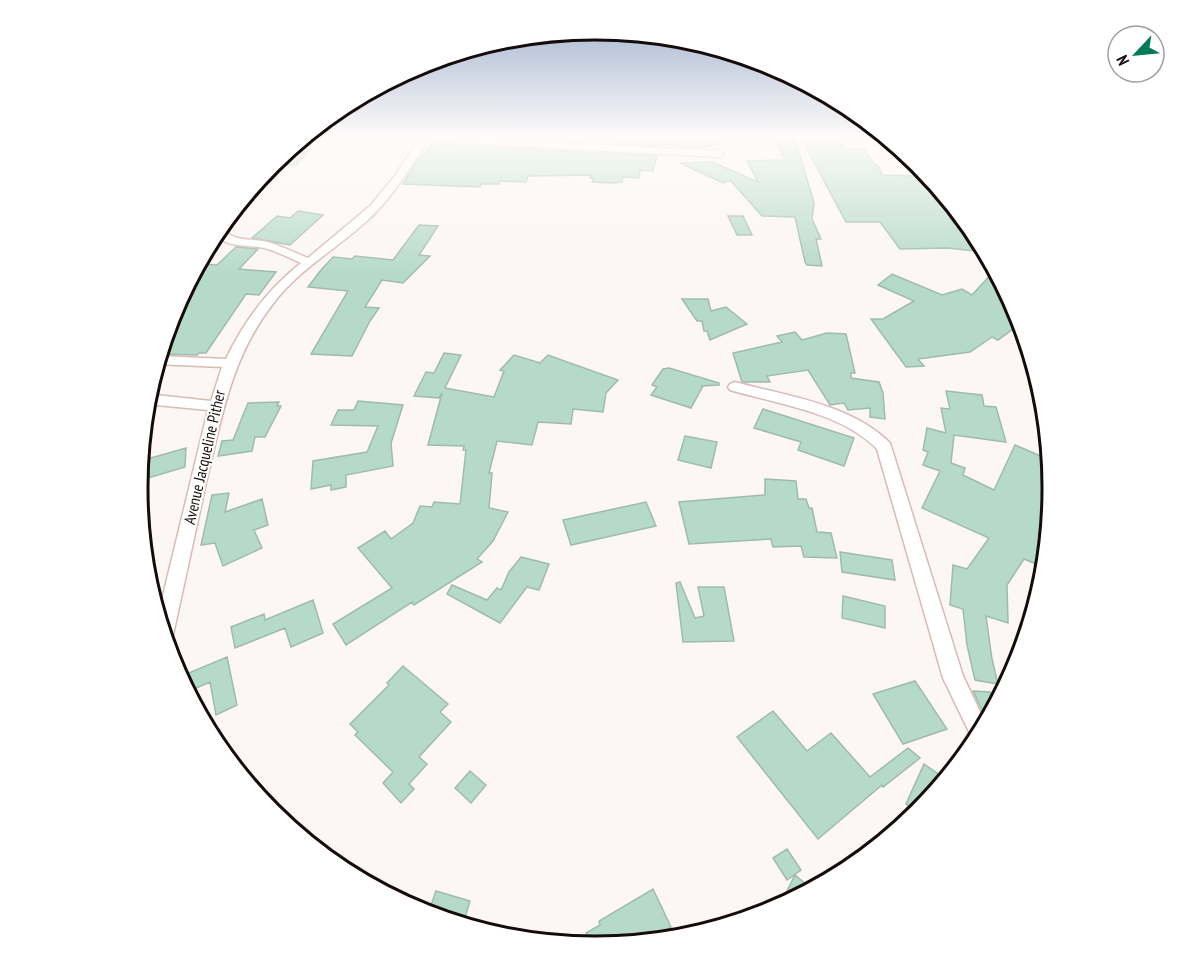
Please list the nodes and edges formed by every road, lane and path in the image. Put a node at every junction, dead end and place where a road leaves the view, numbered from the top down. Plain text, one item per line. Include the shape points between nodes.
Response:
1 (394, 184) edge
2 (224, 237) edge
3 (308, 262) junction
4 (166, 360) edge
5 (230, 363) junction
6 (735, 387) dead end
7 (156, 400) edge
8 (214, 406) junction
9 (167, 618) edge
10 (975, 724) edge

1 - 3 street, Avenue Jacqueline Pither via 365,218
2 - 3 street via 267,245
3 - 5 street, Avenue Jacqueline Pither via 268,301
4 - 5 street
5 - 8 street, Avenue Jacqueline Pither
6 - 10 street via 836,417 879,440 953,678
7 - 8 street
8 - 9 street, Avenue Jacqueline Pither

